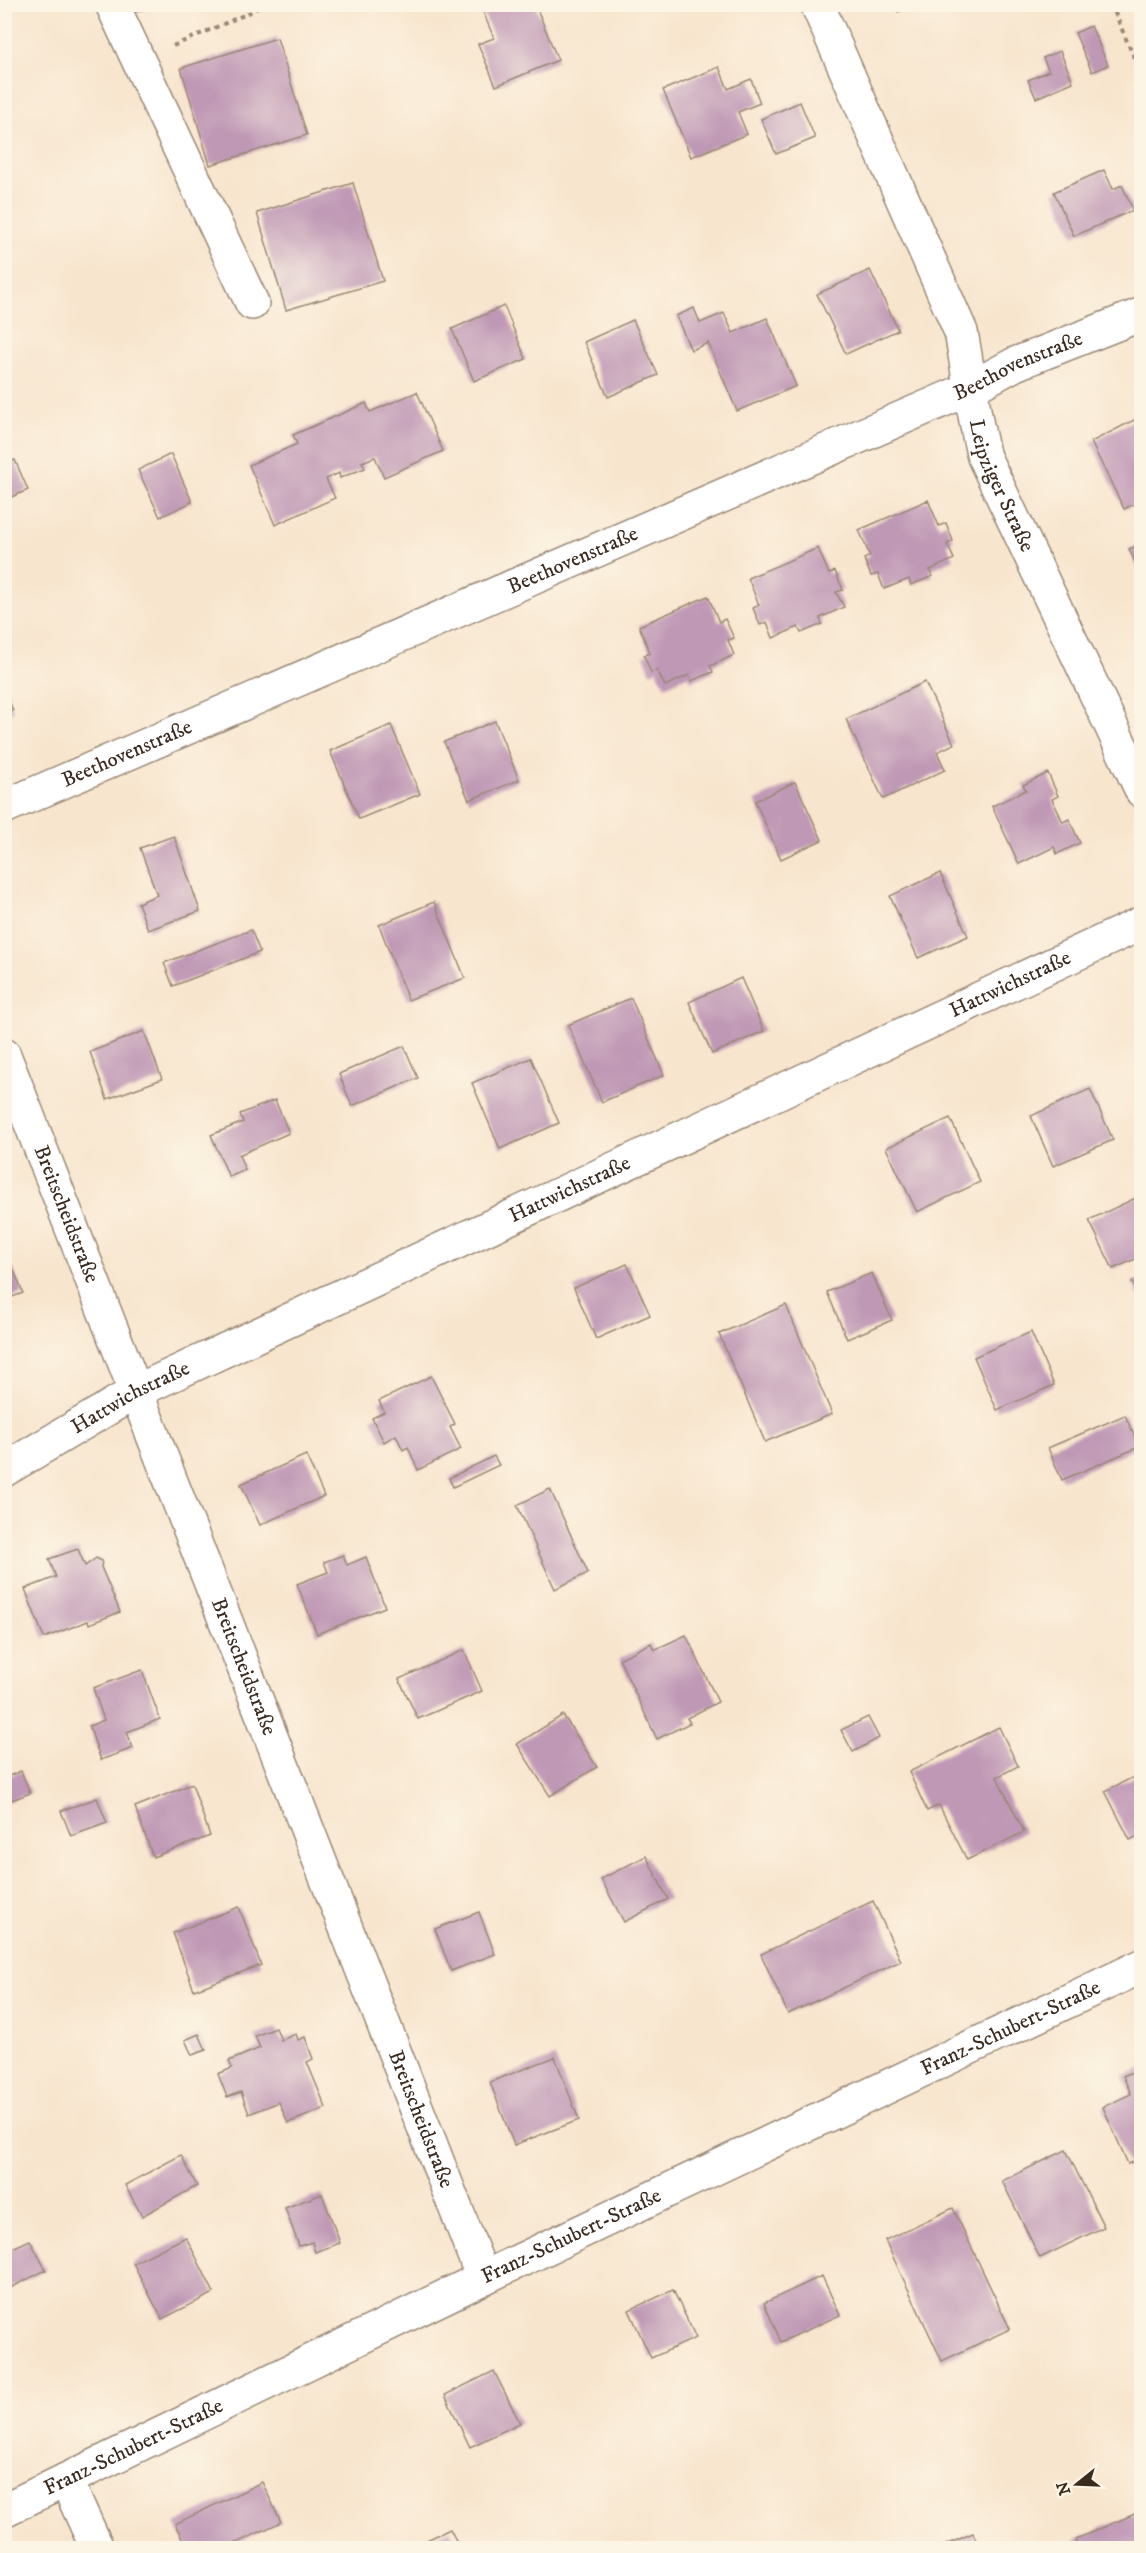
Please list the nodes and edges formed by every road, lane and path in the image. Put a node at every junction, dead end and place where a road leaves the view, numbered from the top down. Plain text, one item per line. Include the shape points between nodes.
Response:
1 (112, 4) edge
2 (262, 4) edge
3 (818, 4) edge
4 (1111, 4) edge
5 (139, 62) junction
6 (1142, 76) edge
7 (252, 303) dead end
8 (1142, 314) edge
9 (971, 388) junction
10 (1142, 791) edge
11 (4, 807) edge
12 (1142, 923) edge
13 (4, 1055) edge
14 (135, 1392) junction
15 (4, 1470) edge
16 (1142, 1966) edge
17 (483, 2278) junction
18 (66, 2480) junction
19 (4, 2510) edge
20 (97, 2548) edge

1 - 5 street
2 - 5 path
3 - 9 street, Leipziger Straße via 961,332
4 - 6 path
5 - 7 street
8 - 9 street, Beethovenstraße via 1015,364
9 - 10 street, Leipziger Straße via 984,457
9 - 11 street, Beethovenstraße
12 - 14 street, Hattwichstraße
13 - 14 street, Breitscheidstraße
14 - 15 street, Hattwichstraße
14 - 17 street, Breitscheidstraße
16 - 17 street, Franz-Schubert-Straße
17 - 18 street, Franz-Schubert-Straße
18 - 19 street, Franz-Schubert-Straße
18 - 20 street

